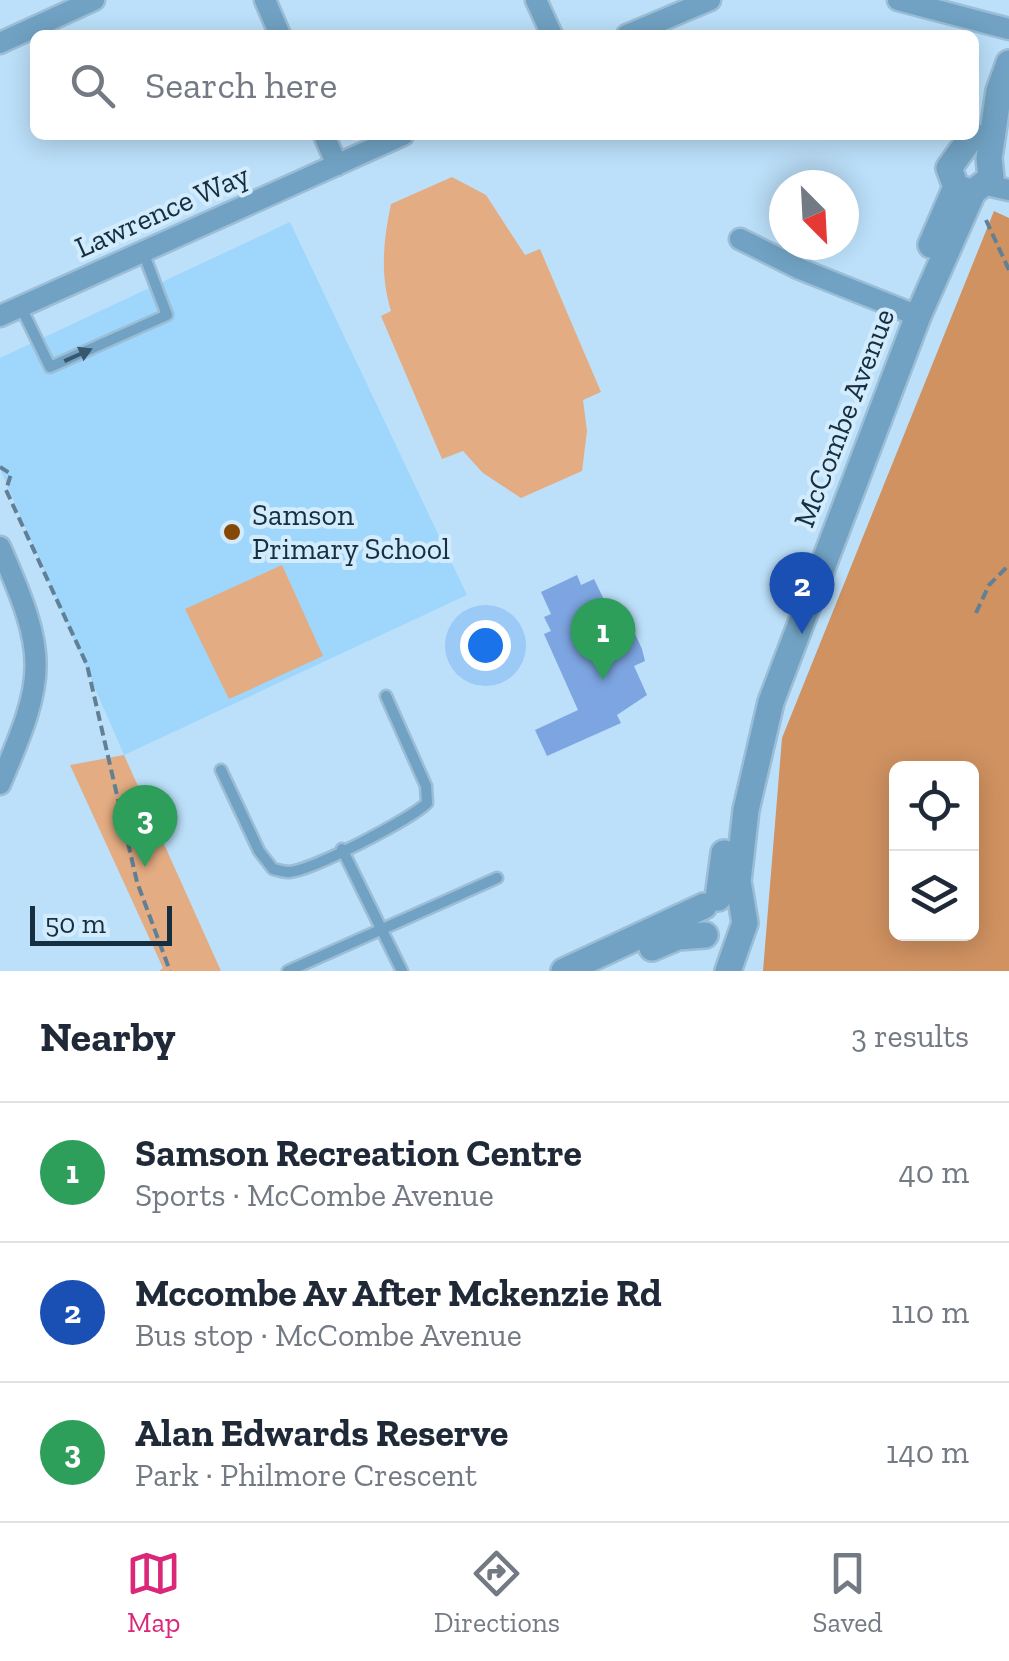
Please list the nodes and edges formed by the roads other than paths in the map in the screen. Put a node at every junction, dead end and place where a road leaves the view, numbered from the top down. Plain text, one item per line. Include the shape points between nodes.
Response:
1 (94, 0) edge
2 (265, 0) edge
3 (536, 0) edge
4 (710, 0) edge
5 (898, 0) edge
6 (1009, 29) edge
7 (278, 30) edge
8 (550, 30) edge
9 (640, 30) edge
10 (0, 42) edge
11 (1009, 63) edge
12 (326, 140) edge
13 (393, 140) edge
14 (337, 165) junction
15 (983, 173) edge
16 (740, 238) dead end
17 (143, 252) junction
18 (21, 307) junction
19 (911, 313) junction
20 (0, 316) edge
21 (0, 547) edge
22 (386, 696) dead end
23 (222, 770) dead end
24 (0, 784) edge
25 (342, 849) junction
26 (497, 878) dead end
27 (720, 903) junction
28 (382, 929) junction
29 (738, 937) junction
30 (708, 938) junction
31 (288, 971) edge
32 (402, 971) edge
33 (564, 971) edge
34 (596, 971) edge
35 (726, 971) edge

1 - 10 street
2 - 7 street
3 - 8 street
4 - 9 street
5 - 6 street
11 - 15 street, McCombe Avenue
12 - 14 street
13 - 14 street, Lawrence Way
14 - 17 street, Lawrence Way
15 - 19 street, McCombe Avenue
16 - 19 street
17 - 18 street, Lawrence Way
18 -> 17 lane via 50,367 84,352 168,314
18 - 20 street, Lawrence Way
19 - 27 street, McCombe Avenue via 755,697 730,808
21 - 24 street via 26,606 38,674 33,708
22 - 25 lane via 426,786 426,803 413,818
23 - 25 lane via 258,851 273,869 290,872
25 - 28 lane
26 - 28 lane
27 - 29 street, McCombe Avenue via 745,919
27 - 30 street, McCombe Avenue via 699,920
27 - 33 street
28 - 31 lane
28 - 32 lane
29 - 30 street via 723,943
29 - 35 street, McCombe Avenue
30 - 34 street via 678,938
30 - 35 street, McCombe Avenue

